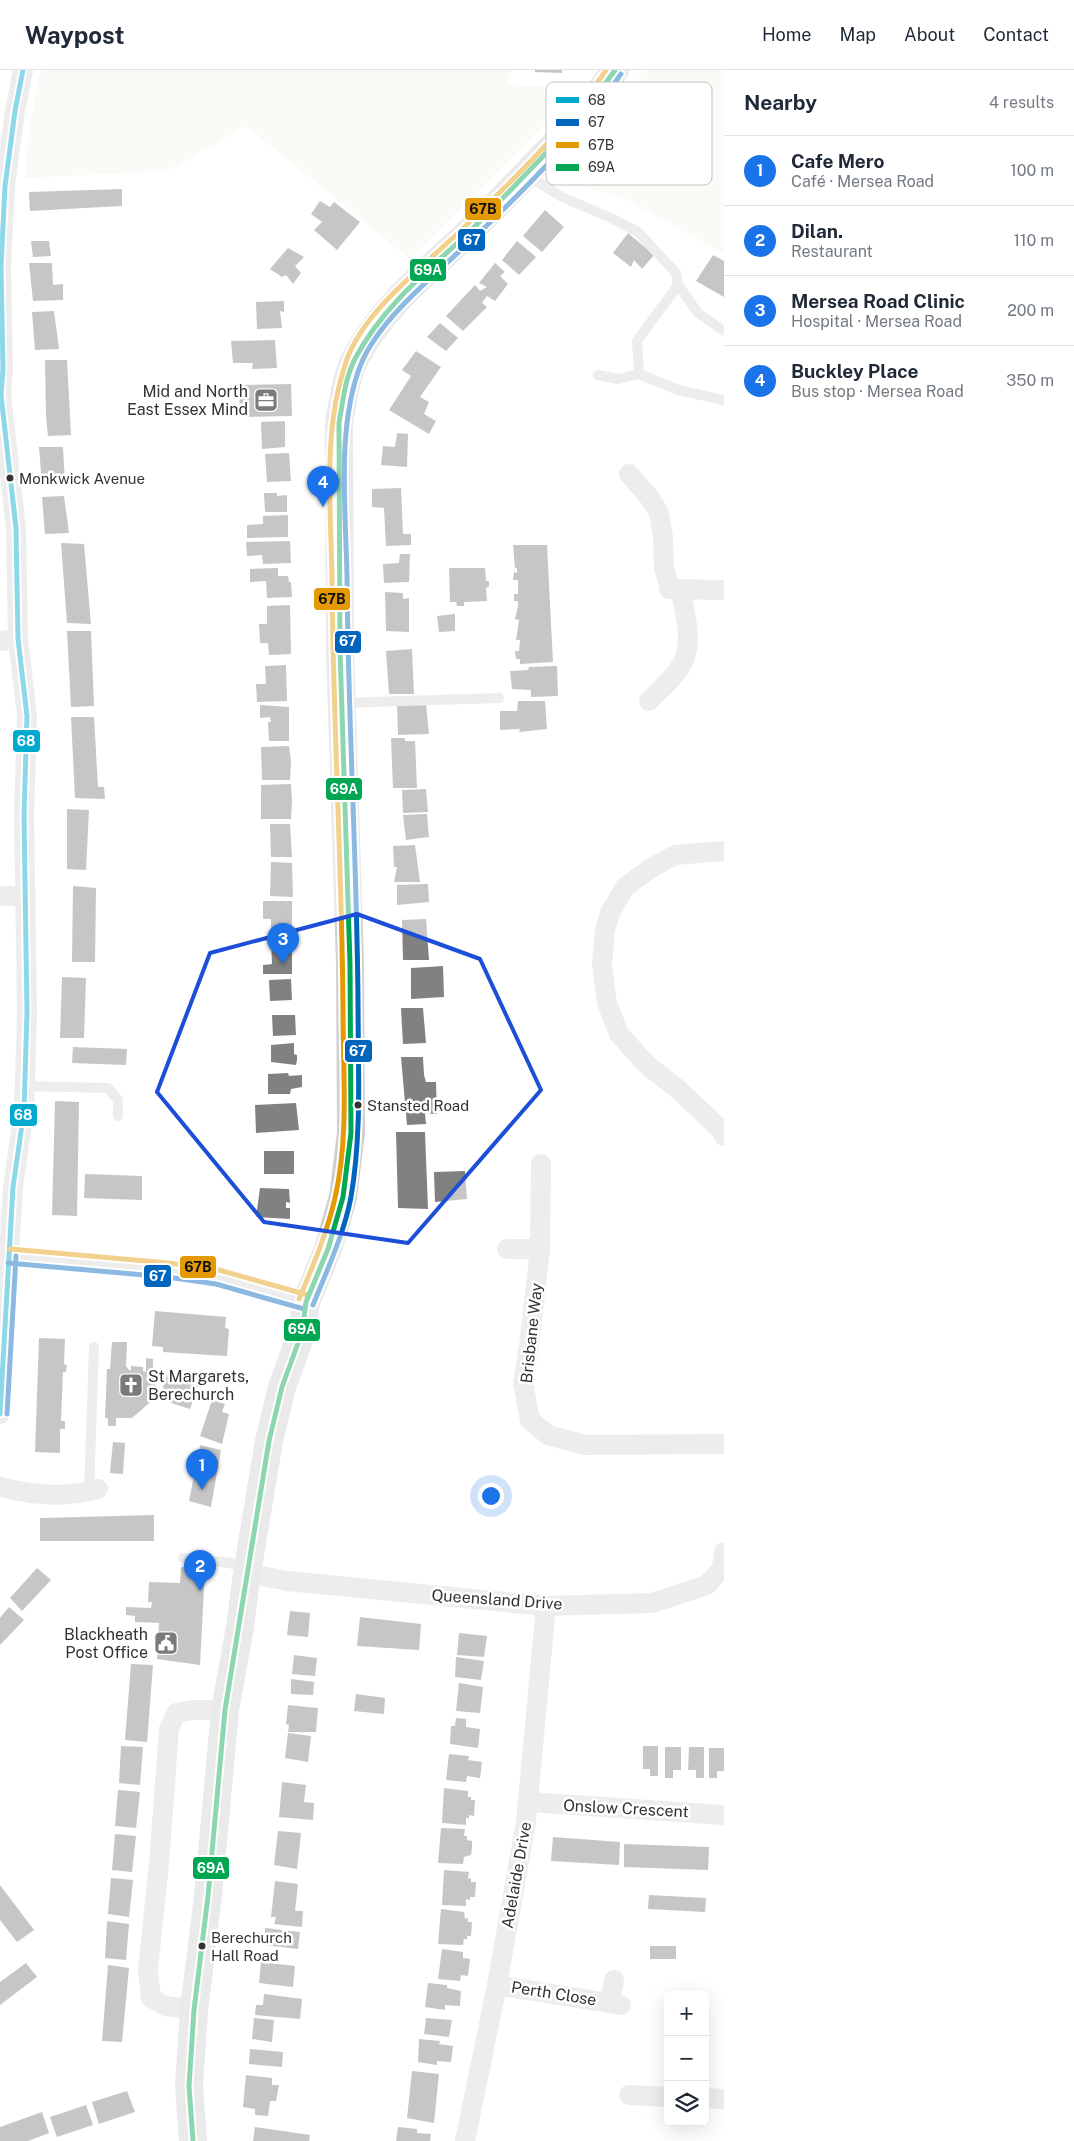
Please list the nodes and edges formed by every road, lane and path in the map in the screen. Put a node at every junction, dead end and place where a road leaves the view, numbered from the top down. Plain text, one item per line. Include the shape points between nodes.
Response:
1 (23, 70) edge
2 (615, 70) edge
3 (607, 82) edge
4 (546, 154) edge
5 (526, 174) junction
6 (678, 285) junction
7 (724, 331) edge
8 (639, 374) junction
9 (598, 375) dead end
10 (0, 395) edge
11 (724, 400) edge
12 (629, 474) dead end
13 (671, 589) junction
14 (724, 590) edge
15 (9, 640) edge
16 (499, 698) dead end
17 (649, 701) dead end
18 (342, 703) junction
19 (724, 851) edge
20 (0, 896) edge
21 (26, 896) junction
22 (25, 1086) junction
23 (118, 1116) dead end
24 (724, 1136) edge
25 (541, 1164) dead end
26 (6, 1187) edge
27 (507, 1249) dead end
28 (540, 1249) junction
29 (9, 1256) junction
30 (306, 1302) junction
31 (94, 1347) dead end
32 (0, 1414) edge
33 (724, 1444) edge
34 (0, 1487) edge
35 (93, 1490) joint
36 (724, 1552) edge
37 (183, 1558) dead end
38 (247, 1573) junction
39 (546, 1606) junction
40 (225, 1710) junction
41 (528, 1802) junction
42 (724, 1815) edge
43 (614, 1980) dead end
44 (497, 1984) junction
45 (194, 2010) junction
46 (628, 2095) dead end
47 (664, 2096) edge
48 (709, 2098) edge
49 (724, 2099) edge
50 (193, 2141) edge
51 (465, 2141) edge

1 - 10 street via 5,186 1,266 4,369
2 - 3 main road
4 - 5 main road
5 - 6 lane via 560,196 638,232 676,273
5 - 18 main road via 402,296 372,329 355,359 339,423
6 - 7 lane via 698,313
6 - 8 lane via 637,341
8 - 9 lane via 618,379
8 - 11 lane via 678,390
10 - 15 street via 16,528
12 - 13 street via 659,513 664,568
13 - 14 street
13 - 17 street via 687,650 684,661
15 - 21 street via 27,716
16 - 18 lane
18 - 30 main road via 350,964 351,1133 343,1196 328,1249
19 - 24 street via 675,855 650,868 625,887 604,930 602,965 607,1004 619,1034 647,1065 679,1090
20 - 21 street
21 - 22 street
22 - 23 lane via 108,1088 118,1100
22 - 26 street via 24,1111
25 - 28 street, Brisbane Way
26 - 29 street
27 - 28 street
28 - 33 street, Brisbane Way via 522,1383 530,1420 548,1435 585,1445
29 - 30 street via 218,1277
29 - 32 street
30 - 38 main road via 302,1332 282,1387 268,1441
31 - 35 lane
34 - 35 street via 23,1493 75,1494
36 - 39 street, Queensland Drive via 722,1568 707,1585 652,1603
37 - 38 lane via 231,1563
38 - 39 street, Queensland Drive via 287,1580
38 - 40 main road
39 - 41 street, Adelaide Drive
40 - 45 main road
40 - 45 street via 176,1713 169,1729 148,1969 151,1998 166,2006
41 - 42 street, Onslow Crescent
41 - 44 street, Adelaide Drive
43 - 44 street, Perth Close via 616,2004
44 - 51 street, Adelaide Drive
45 - 50 main road via 189,2086
46 - 47 street
48 - 49 street

